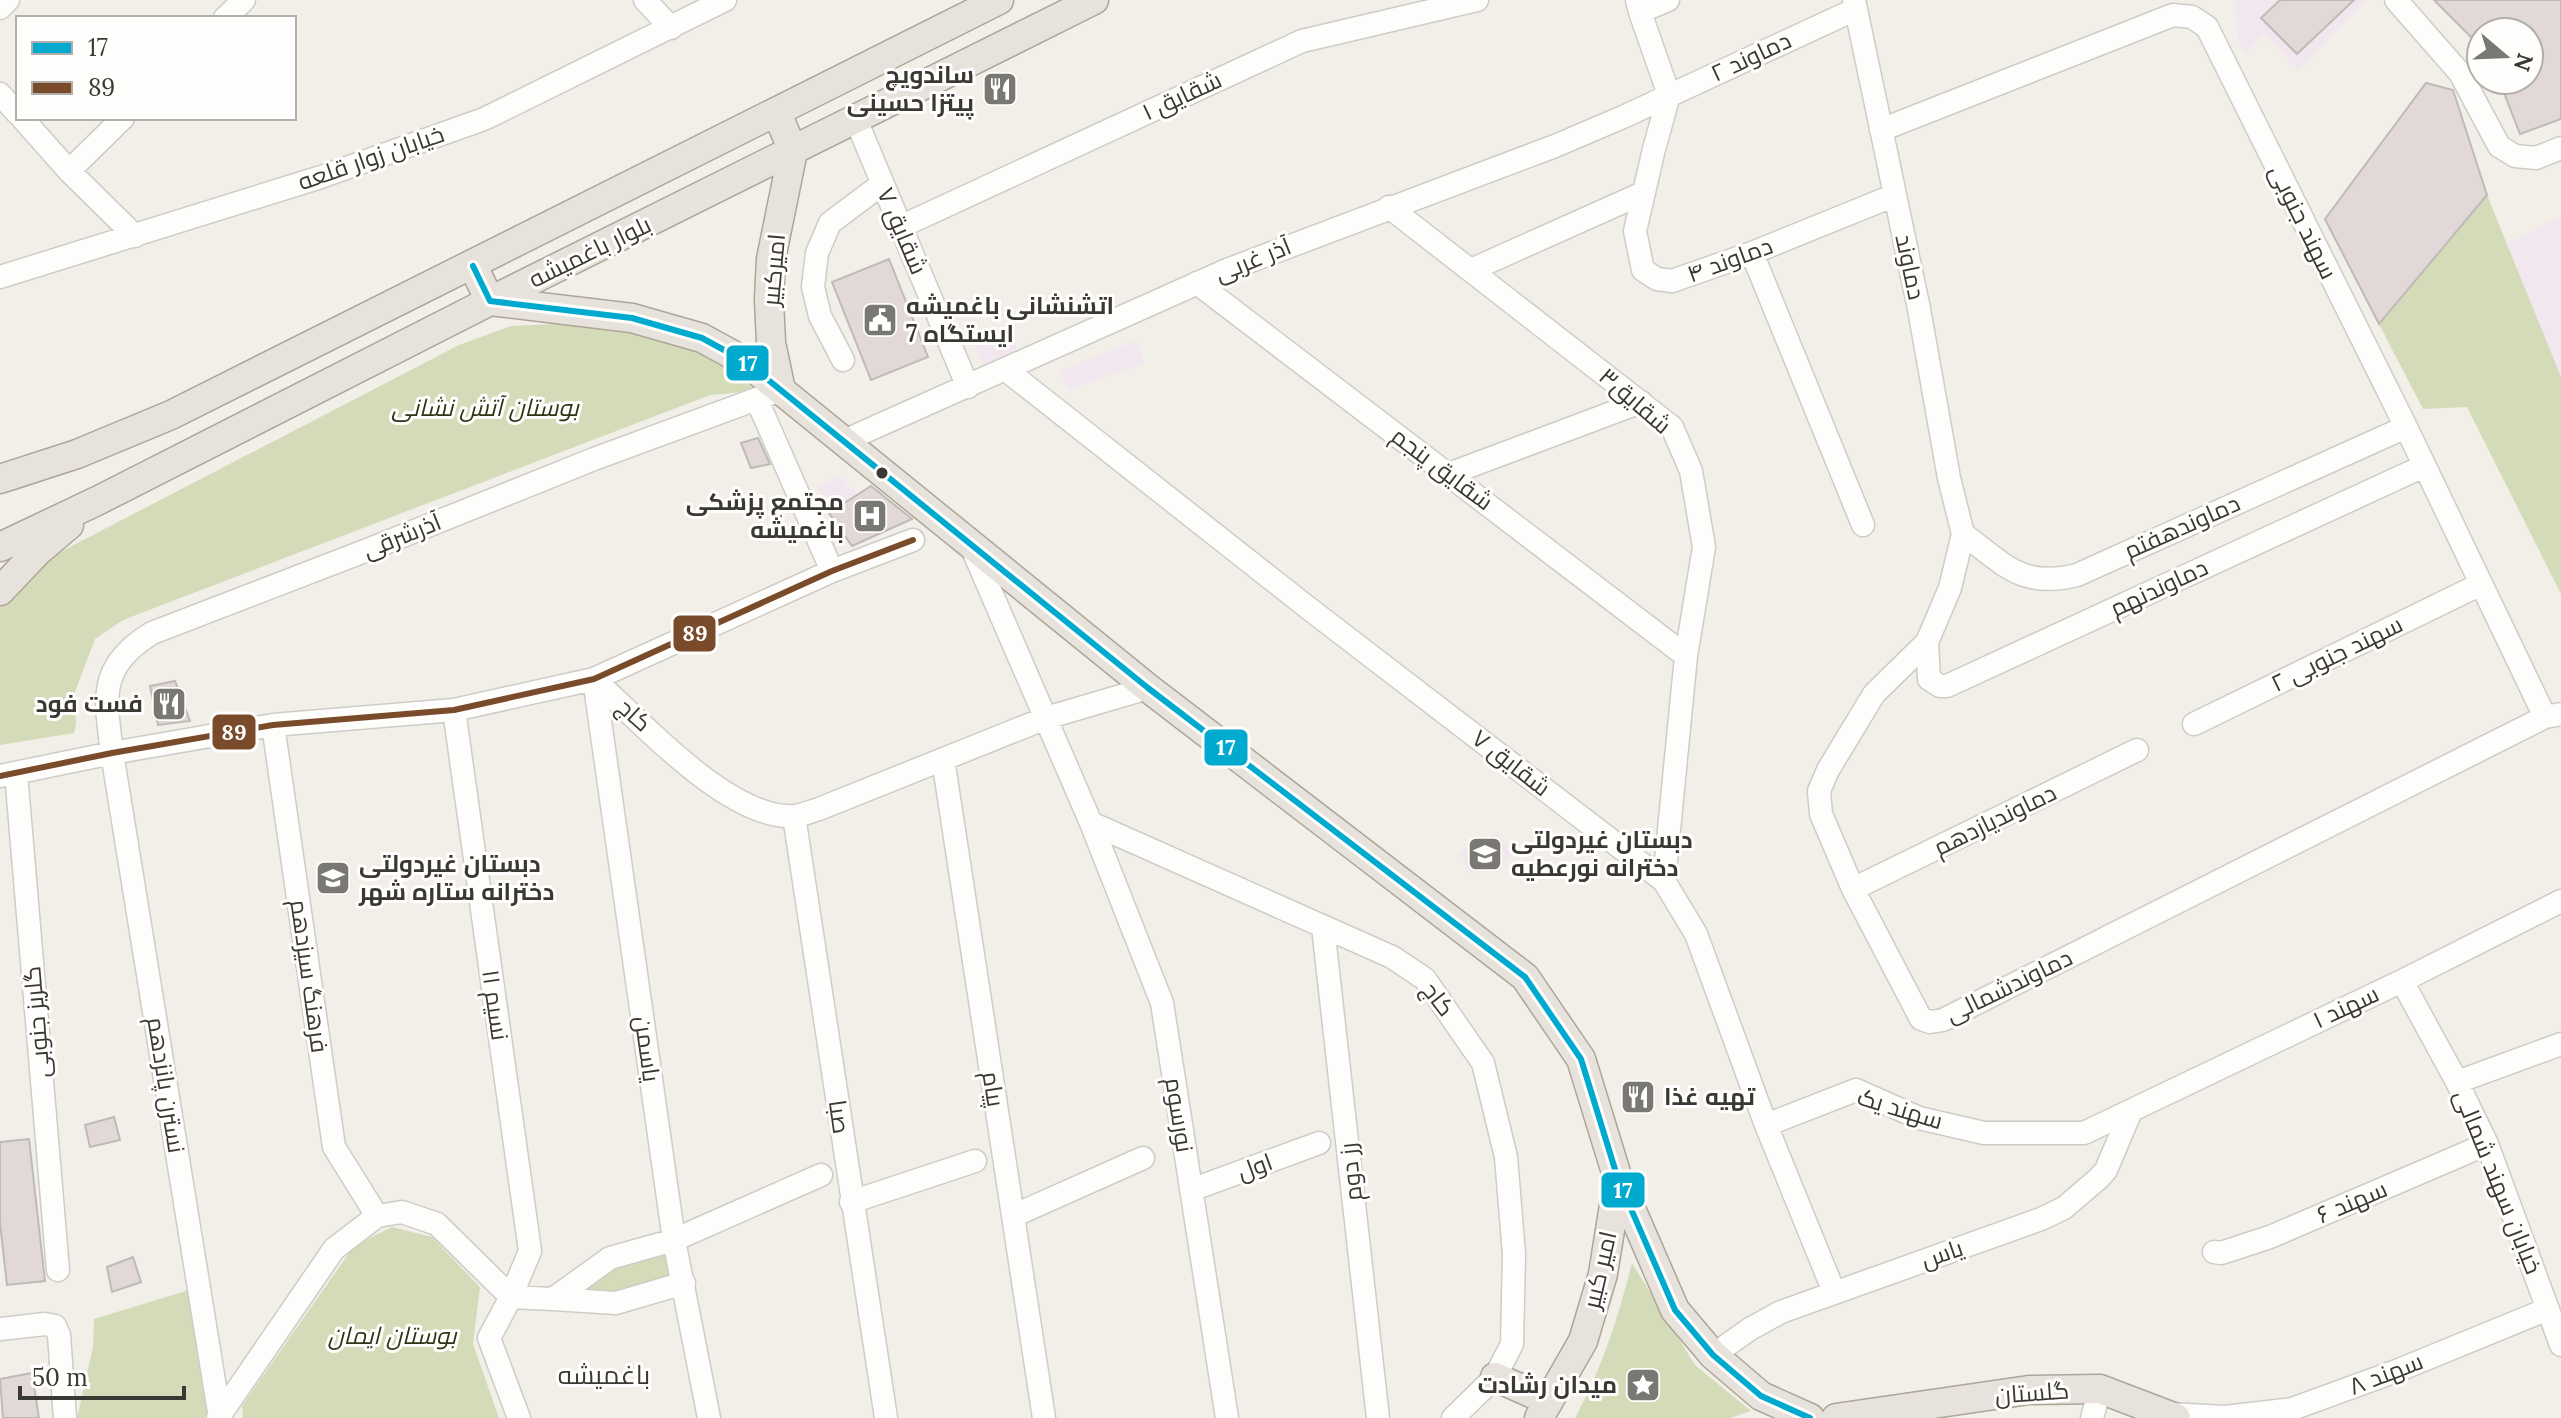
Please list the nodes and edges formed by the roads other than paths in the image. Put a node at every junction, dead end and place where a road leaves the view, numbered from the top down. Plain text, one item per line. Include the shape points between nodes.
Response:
1 (8, 0) edge
2 (244, 0) edge
3 (645, 0) edge
4 (725, 0) edge
5 (999, 0) edge
6 (1094, 0) edge
7 (1477, 0) edge
8 (1668, 0) edge
9 (2396, 0) edge
10 (1855, 4) edge
11 (1638, 6) edge
12 (692, 7) edge
13 (0, 8) edge
14 (227, 16) edge
15 (671, 28) junction
16 (1659, 73) dead end
17 (0, 94) edge
18 (1669, 95) junction
19 (16, 112) edge
20 (777, 113) junction
21 (24, 120) edge
22 (121, 120) edge
23 (856, 120) junction
24 (1881, 130) junction
25 (2561, 148) edge
26 (793, 151) junction
27 (69, 171) junction
28 (882, 184) junction
29 (1643, 193) junction
30 (1895, 195) junction
31 (1389, 207) junction
32 (900, 227) junction
33 (135, 236) junction
34 (1752, 253) junction
35 (473, 266) junction
36 (1471, 270) junction
37 (0, 277) edge
38 (1197, 283) junction
39 (490, 301) junction
40 (843, 360) dead end
41 (1006, 370) junction
42 (968, 387) junction
43 (769, 395) junction
44 (1641, 402) junction
45 (2406, 427) junction
46 (844, 441) junction
47 (2424, 466) junction
48 (1449, 474) junction
49 (0, 479) edge
50 (99, 500) junction
51 (1863, 525) dead end
52 (1963, 534) junction
53 (913, 540) dead end
54 (971, 545) junction
55 (0, 547) edge
56 (832, 571) junction
57 (2481, 584) junction
58 (0, 591) edge
59 (1927, 642) junction
60 (1686, 656) junction
61 (594, 679) junction
62 (1148, 688) junction
63 (454, 710) junction
64 (2553, 716) edge
65 (1046, 718) junction
66 (2194, 724) dead end
67 (273, 725) junction
68 (2137, 750) dead end
69 (112, 753) junction
70 (943, 759) junction
71 (8, 775) edge
72 (794, 816) junction
73 (1091, 823) junction
74 (1664, 881) junction
75 (1853, 889) junction
76 (2561, 901) edge
77 (1323, 927) junction
78 (2402, 981) junction
79 (2561, 1044) edge
80 (2457, 1082) junction
81 (2131, 1111) junction
82 (1766, 1125) junction
83 (1319, 1143) dead end
84 (2487, 1144) junction
85 (1143, 1158) dead end
86 (975, 1161) dead end
87 (821, 1175) dead end
88 (1618, 1179) junction
89 (1191, 1190) junction
90 (851, 1202) junction
91 (377, 1216) junction
92 (1013, 1216) junction
93 (674, 1240) junction
94 (2214, 1252) dead end
95 (58, 1270) dead end
96 (684, 1283) junction
97 (1834, 1292) junction
98 (511, 1297) junction
99 (553, 1299) junction
100 (2548, 1309) junction
101 (0, 1329) edge
102 (2561, 1345) edge
103 (1713, 1355) junction
104 (1495, 1377) junction
105 (2100, 1389) junction
106 (1544, 1409) edge
107 (219, 1417) edge
108 (2175, 1417) edge
109 (65, 1418) edge
110 (519, 1418) edge
111 (709, 1418) edge
112 (886, 1418) edge
113 (1044, 1418) edge
114 (1227, 1418) edge
115 (1378, 1418) edge
116 (1453, 1418) edge
117 (1810, 1418) edge
118 (1836, 1418) edge
119 (2092, 1418) edge

1 - 13 street
2 - 14 street
3 - 15 street
4 - 12 street, خیابان زوار قلعه
5 - 20 main road, بلوار باغمیشه
6 - 23 main road, بلوار باغمیشه
7 - 32 street, شقایق ۱ via 1302,41
8 - 11 street
9 - 25 street via 2460,73 2499,146 2515,156 2536,158
10 - 18 street, دماوند ۲
10 - 24 street, دماوند
11 - 18 street
12 - 15 street, خیابان زوار قلعه
15 - 33 street, خیابان زوار قلعه via 484,119
16 - 18 street
17 - 19 street
18 - 29 street, دماوند ۴
18 - 31 street, آذر غربی via 1555,146
20 - 26 main road
20 - 35 main road, بلوار باغمیشه
21 - 27 street
22 - 27 street
23 - 26 main road, بلوار باغمیشه
23 - 28 street, شقایق ۷
24 - 30 street, دماوند
24 - 45 street, سهند جنوبی via 2173,15 2192,17 2207,27
26 - 39 main road, بلوار باغمیشه
26 - 43 main road, امیرکبیر via 771,259
27 - 33 street
28 - 32 street, شقایق ۷
28 - 40 street via 830,223 817,253 813,287 820,316
29 - 34 street, دماوند ۴ via 1637,250 1643,270 1657,279 1672,281
29 - 36 street
30 - 34 street, دماوند ۴
30 - 52 street, دماوند
31 - 36 street, شقایق۳
31 - 38 street, آذر غربی
32 - 42 street, شقایق ۷
33 - 37 street, خیابان زوار قلعه
34 - 51 street
35 - 39 main road
35 - 49 main road, بلوار باغمیشه via 171,415
36 - 44 street, شقایق۳
38 - 41 street, آذر غربی
38 - 48 street, شقایق پنجم
39 - 43 main road, امیر کبیر via 632,318 702,338 746,362
39 - 50 main road, بلوار باغمیشه
41 - 42 street, آذر غربی
41 - 74 street, شقایق ۷
42 - 46 street, آذر غربی
43 - 46 main road, امیر کبیر
43 - 56 street
43 - 69 street, آذرشرقی via 152,633 130,646 108,684
44 - 48 street
44 - 60 street, شقایق۳ via 1672,427 1691,471 1704,547
45 - 47 street, سهند جنوبی
45 - 52 street, دماوندهفتم via 2055,581 2012,571
46 - 54 main road, امیر کبیر
47 - 57 street, سهند جنوبی
47 - 59 street, دماوندنهم via 1947,686 1929,679
48 - 60 street, شقایق پنجم
50 - 55 main road, بلوار باغمیشه
50 - 58 main road
52 - 59 street, دماوندشمالی via 1950,588
53 - 56 street
54 - 62 main road, امیر کبیر
54 - 65 street
56 - 61 street
57 - 64 street, سهند جنوبی
57 - 66 street, سهند جنوبی ۲
59 - 75 street, دماوندشمالی via 1874,694 1819,791 1821,814
60 - 74 street, شقایق۳
61 - 63 street, کاج
61 - 72 street, کاج via 707,782 759,810
61 - 93 street, یاسمن
62 - 65 street, کاج
62 - 88 main road, امیر کبیر via 1525,977 1581,1059
63 - 67 street, کاج
63 - 98 street, نسیم ۱۱ via 530,1251
64 - 75 street, دماوندشمالی via 1937,1022 1921,1019 1916,1012
65 - 70 street, کاج
65 - 73 street
67 - 69 street, کاج
67 - 91 street, فرهنگ سیزدهم via 334,1147
68 - 75 street, دماوندیازدهم
69 - 71 street, کاج
69 - 107 street, نسترن پانزدهم
70 - 72 street, کاج
70 - 92 street, پیام
71 - 95 street, گلریز جنوبی
72 - 90 street, صبا
73 - 77 street, کاج
73 - 89 street, نورسوم via 1162,1003
74 - 82 street, شقایق ۷ via 1696,934
76 - 78 street, سهند ۱
77 - 104 street, کاج via 1392,957 1425,979 1483,1063 1506,1157 1514,1254 1512,1344
77 - 115 street, رز دوم
78 - 80 street, خیابان سهند شمالی
78 - 81 street, سهند ۱
79 - 80 street
80 - 84 street, خیابان سهند شمالی
81 - 82 street, سهند یک via 2084,1133 1984,1133 1919,1118 1856,1090
81 - 97 street, یاس via 2106,1170 2064,1208
82 - 97 street, شقایق ۷
83 - 89 street, اول
84 - 94 street, سهند ۶ via 2270,1237
84 - 100 street, خیابان سهند شمالی
85 - 92 street
86 - 90 street
87 - 93 street
88 - 103 main road via 1675,1310
88 - 106 main road, امیر کبیر via 1603,1274 1583,1341
89 - 114 street, نورسوم
90 - 112 street, صبا
91 - 98 street via 402,1212 437,1224
91 - 107 street via 334,1249
92 - 113 street, پیام
93 - 96 street, یاسمن
93 - 99 street via 610,1258
96 - 99 street via 616,1303
96 - 111 street, یاسمن
97 - 103 street, یاس via 1781,1312
98 - 99 street
98 - 110 street, نسیم ۱۱ via 489,1338
100 - 102 street, خیابان سهند شمالی
100 - 108 street, سهند ۸ via 2292,1409
101 - 109 street via 55,1326
103 - 117 main road via 1761,1396
104 - 106 main road
104 - 116 street, کاج
105 - 108 main road, گلستان
105 - 118 main road, گلستان via 2029,1390
105 - 119 street

